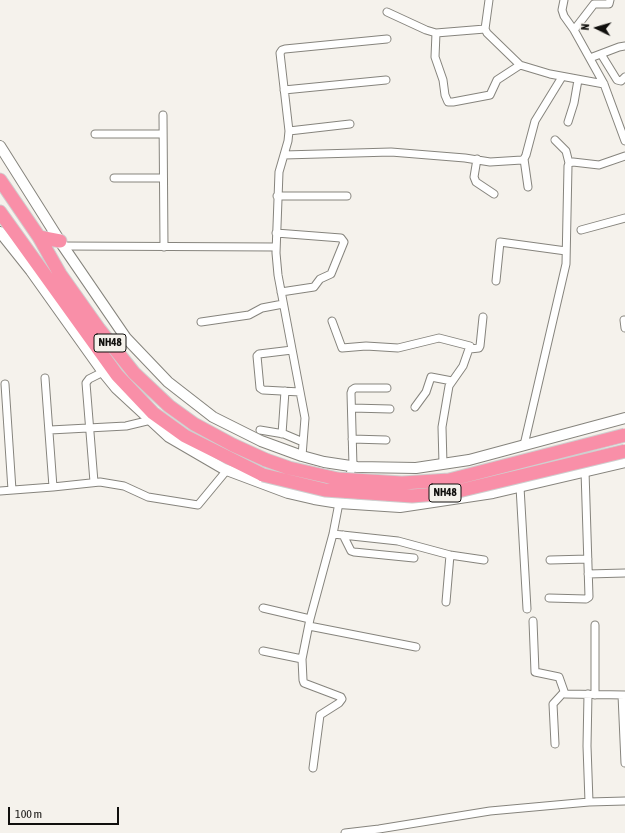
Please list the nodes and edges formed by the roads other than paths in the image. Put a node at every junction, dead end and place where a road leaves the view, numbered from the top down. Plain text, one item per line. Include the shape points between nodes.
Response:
1 (489, 0) edge
2 (564, 0) edge
3 (610, 0) edge
4 (387, 12) dead end
5 (484, 29) junction
6 (574, 30) junction
7 (436, 32) junction
8 (387, 39) dead end
9 (625, 46) edge
10 (601, 54) junction
11 (590, 58) junction
12 (520, 65) junction
13 (562, 77) junction
14 (625, 77) edge
15 (386, 80) dead end
16 (578, 80) junction
17 (604, 84) junction
18 (284, 90) junction
19 (162, 115) dead end
20 (616, 118) junction
21 (625, 119) edge
22 (568, 122) dead end
23 (350, 124) dead end
24 (290, 131) junction
25 (95, 134) dead end
26 (163, 134) junction
27 (555, 140) dead end
28 (625, 141) edge
29 (0, 146) edge
30 (284, 155) junction
31 (625, 156) edge
32 (477, 159) junction
33 (524, 159) junction
34 (569, 163) junction
35 (114, 178) dead end
36 (164, 178) junction
37 (0, 180) edge
38 (528, 188) dead end
39 (494, 194) dead end
40 (277, 196) junction
41 (347, 196) dead end
42 (0, 212) edge
43 (625, 218) edge
44 (581, 230) dead end
45 (0, 232) edge
46 (276, 233) junction
47 (39, 237) junction
48 (62, 244) junction
49 (164, 247) junction
50 (276, 247) junction
51 (566, 250) junction
52 (31, 256) junction
53 (31, 272) junction
54 (496, 281) dead end
55 (281, 292) junction
56 (283, 304) junction
57 (483, 317) dead end
58 (624, 320) edge
59 (332, 321) dead end
60 (201, 322) dead end
61 (625, 328) edge
62 (470, 349) junction
63 (292, 350) junction
64 (103, 372) junction
65 (46, 378) dead end
66 (452, 381) junction
67 (5, 384) dead end
68 (387, 388) dead end
69 (286, 391) junction
70 (300, 392) junction
71 (415, 407) dead end
72 (352, 408) junction
73 (390, 409) dead end
74 (625, 418) edge
75 (150, 420) junction
76 (90, 429) junction
77 (50, 430) junction
78 (260, 430) dead end
79 (282, 434) junction
80 (625, 435) edge
81 (4, 439) edge
82 (352, 439) junction
83 (386, 440) dead end
84 (303, 442) junction
85 (524, 445) junction
86 (625, 451) edge
87 (302, 456) junction
88 (625, 462) edge
89 (443, 464) junction
90 (350, 466) junction
91 (227, 470) junction
92 (585, 471) junction
93 (94, 482) junction
94 (520, 487) junction
95 (53, 488) junction
96 (12, 490) junction
97 (0, 491) edge
98 (336, 503) junction
99 (333, 534) junction
100 (343, 535) junction
101 (450, 555) junction
102 (414, 558) dead end
103 (588, 559) junction
104 (484, 560) dead end
105 (550, 560) dead end
106 (625, 573) edge
107 (588, 574) junction
108 (549, 598) dead end
109 (446, 602) dead end
110 (263, 608) dead end
111 (527, 609) dead end
112 (310, 618) junction
113 (533, 621) dead end
114 (594, 625) dead end
115 (309, 626) junction
116 (416, 646) dead end
117 (263, 651) dead end
118 (302, 659) junction
119 (564, 692) junction
120 (592, 694) junction
121 (624, 695) edge
122 (555, 744) dead end
123 (625, 763) edge
124 (313, 768) dead end
125 (625, 801) edge
126 (589, 802) junction
127 (346, 833) edge

1 - 5 street
2 - 6 street via 564,16
3 - 6 street via 609,4 592,5
4 - 7 street
5 - 7 street
5 - 12 street
6 - 11 street
7 - 12 street via 435,56 448,102 490,95 497,80
8 - 18 street via 282,50 280,58
9 - 10 street
10 - 11 street
10 - 14 street via 617,80 621,81
11 - 17 street
12 - 13 street
13 - 16 street
13 - 33 street via 535,121
15 - 18 street
16 - 17 street
16 - 22 street
17 - 20 street
18 - 24 street
19 - 26 street
20 - 21 street
20 - 28 street
23 - 24 street
24 - 30 street
25 - 26 street
26 - 36 street
27 - 34 street via 566,151
29 - 48 street
30 - 32 street via 391,152
30 - 40 street via 279,172
31 - 34 street via 599,165
32 - 33 street via 494,162
32 - 39 street via 474,177 476,182
33 - 38 street
34 - 51 street
35 - 36 street
36 - 49 street
37 - 47 highway, NH48
40 - 41 street
40 - 46 street
42 - 52 highway, NH48
43 - 44 street
45 - 53 street
46 - 50 street
46 - 55 street via 341,238 344,242 331,274 320,279 314,287
47 - 48 highway
47 - 80 highway, NH48, bridge via 60,274 99,329 134,373 169,406 194,424 233,445 289,468 338,479 402,484 449,480
48 - 49 street
48 - 87 street via 126,338 168,382 213,417 261,442
49 - 50 street
50 - 55 street
51 - 54 street via 500,242
51 - 85 street via 566,264
52 - 53 highway
52 - 86 highway, NH48, bridge via 117,375 153,412 184,436 262,475 325,490 412,496 450,493
53 - 64 street
55 - 56 street
56 - 60 street via 262,308 250,315
56 - 63 street
57 - 62 street via 480,346
58 - 61 street
59 - 62 street via 342,348 398,348 439,338 468,345
62 - 66 street via 463,366
63 - 69 street via 259,354 256,358 260,388
63 - 70 street
64 - 75 street
64 - 76 street via 86,380
65 - 77 street
66 - 71 street via 431,377 426,392
66 - 89 street via 442,423
67 - 81 street
68 - 72 street via 353,389
69 - 70 street
69 - 79 street
70 - 84 street via 305,418
72 - 73 street
72 - 82 street
74 - 85 street
75 - 76 street via 126,426
75 - 91 street via 169,437
76 - 77 street
76 - 93 street
77 - 95 street
78 - 79 street
79 - 84 street
81 - 96 street
82 - 83 street
82 - 90 street
84 - 87 street
85 - 89 street via 469,460
87 - 90 street
88 - 92 street
89 - 90 street via 416,468
90 - 98 street
91 - 93 street via 198,505 148,497 124,486
91 - 98 street via 288,493
92 - 94 street
92 - 103 street
93 - 95 street
94 - 98 street via 400,507
94 - 111 street
95 - 96 street
96 - 97 street
98 - 99 street
99 - 100 street
99 - 112 street
100 - 101 street via 398,541
100 - 102 street via 354,552
101 - 104 street
101 - 109 street
103 - 105 street
103 - 107 street
106 - 107 street
107 - 108 street via 589,597 586,599
110 - 112 street
112 - 115 street
113 - 119 street via 534,672 559,677
114 - 120 street
115 - 116 street
115 - 118 street
117 - 118 street
118 - 124 street via 304,683 342,698 339,703 320,715
119 - 120 street
119 - 122 street via 553,704
120 - 121 street
120 - 126 street via 587,746
121 - 123 street
125 - 126 street
126 - 127 street via 490,811

